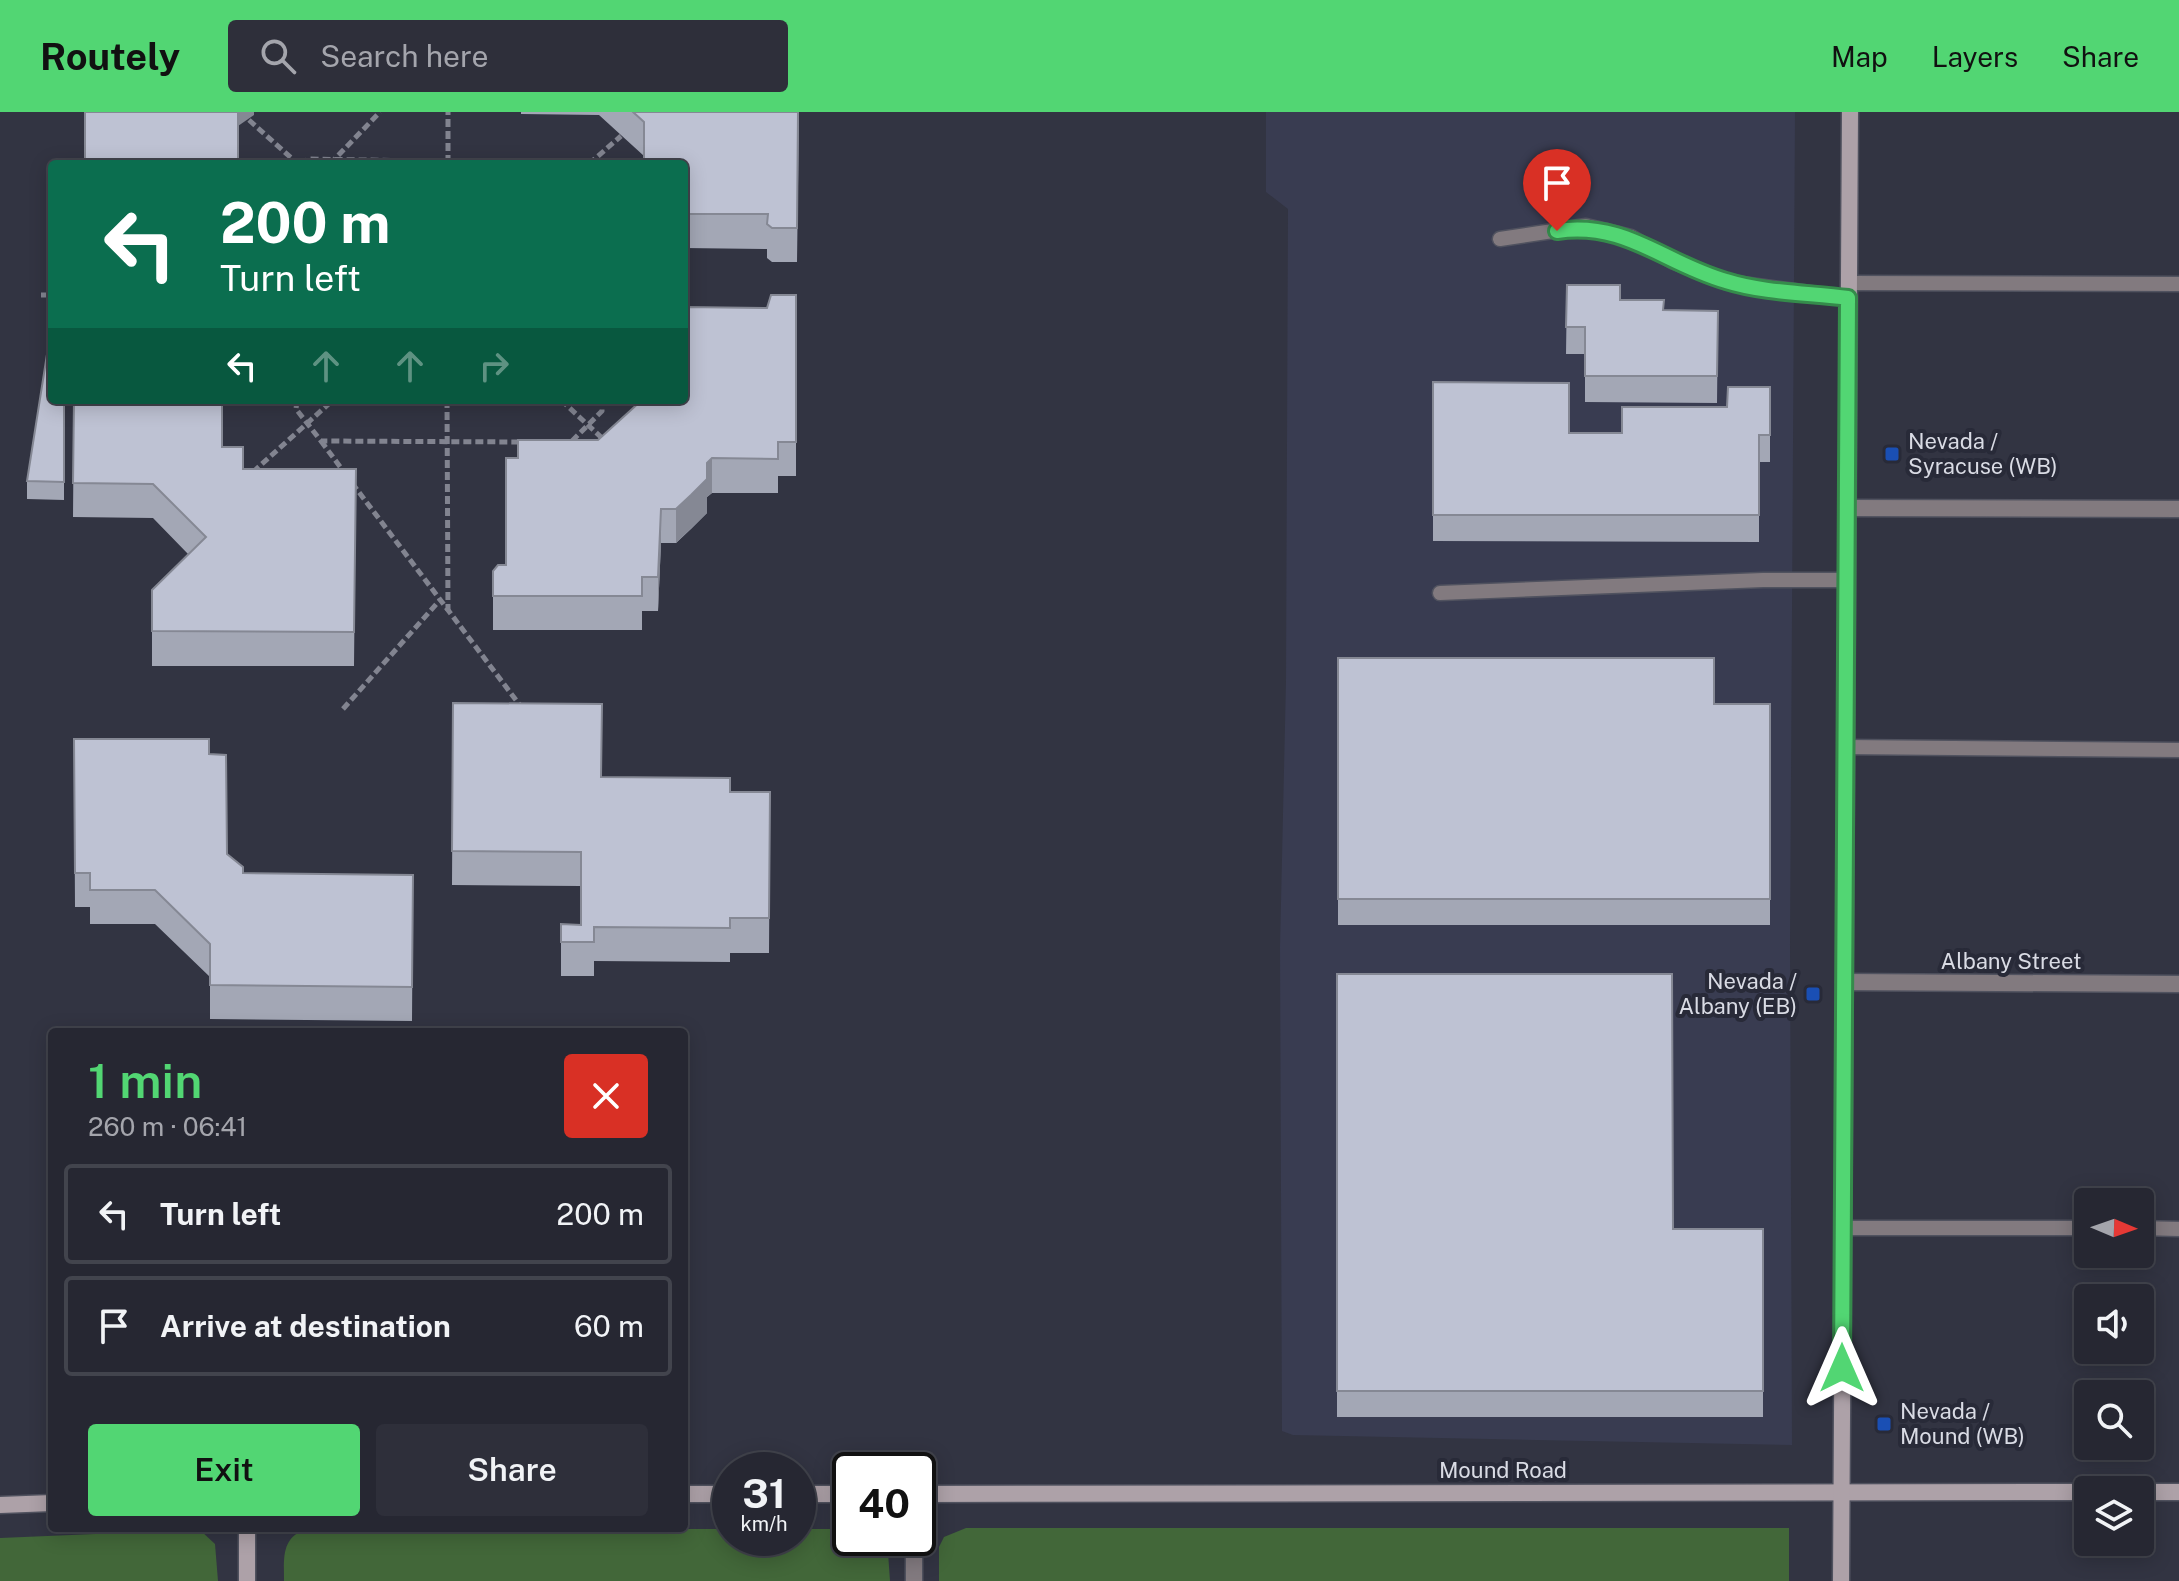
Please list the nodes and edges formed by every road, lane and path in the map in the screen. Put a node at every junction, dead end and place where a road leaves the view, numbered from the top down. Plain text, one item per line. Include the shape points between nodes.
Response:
1 (380, 112) edge
2 (448, 112) edge
3 (1850, 112) edge
4 (249, 120) dead end
5 (621, 136) dead end
6 (294, 160) edge
7 (335, 160) edge
8 (448, 160) edge
9 (594, 160) edge
10 (1500, 239) dead end
11 (2179, 284) edge
12 (1849, 290) junction
13 (41, 295) dead end
14 (48, 295) edge
15 (292, 404) edge
16 (297, 404) edge
17 (328, 404) edge
18 (447, 404) edge
19 (565, 404) edge
20 (602, 404) edge
21 (296, 409) junction
22 (307, 423) junction
23 (590, 427) junction
24 (321, 441) junction
25 (447, 442) junction
26 (533, 442) edge
27 (561, 442) edge
28 (609, 445) edge
29 (243, 481) edge
30 (1847, 508) junction
31 (2179, 509) edge
32 (1846, 580) junction
33 (1440, 593) dead end
34 (440, 600) junction
35 (448, 611) junction
36 (343, 709) dead end
37 (525, 712) edge
38 (1845, 747) junction
39 (2179, 750) edge
40 (1844, 982) junction
41 (2179, 984) edge
42 (1842, 1228) junction
43 (2074, 1228) edge
44 (2154, 1228) edge
45 (2179, 1229) edge
46 (1841, 1491) junction
47 (2074, 1492) edge
48 (2154, 1492) edge
49 (2179, 1492) edge
50 (688, 1494) edge
51 (712, 1494) edge
52 (936, 1494) edge
53 (48, 1503) edge
54 (0, 1505) edge
55 (247, 1532) edge
56 (914, 1556) edge
57 (247, 1581) edge
58 (914, 1581) edge
59 (1841, 1581) edge

1 - 7 path
2 - 8 path
3 - 12 street
4 - 6 path
5 - 9 path
10 - 12 lane via 1586,226 1631,237 1672,261 1727,282
11 - 12 lane
12 - 30 street
13 - 14 path
15 - 21 path
16 - 21 path
17 - 22 path
18 - 25 path
19 - 23 path
20 - 23 path
21 - 22 path
22 - 24 path
22 - 29 path
23 - 27 path via 575,441
23 - 28 path
24 - 25 path
24 - 34 path
25 - 26 path
25 - 35 path
30 - 31 street
30 - 32 street
32 - 33 lane
32 - 38 street
34 - 35 path
34 - 36 path
35 - 37 path
38 - 39 lane
38 - 40 street
40 - 41 street, Albany Street
40 - 42 street
42 - 43 lane
42 - 46 street
44 - 45 lane
46 - 47 street, Mound Road
46 - 52 street, Mound Road
46 - 59 street
48 - 49 street
50 - 51 street
53 - 54 street
55 - 57 street
56 - 58 street

